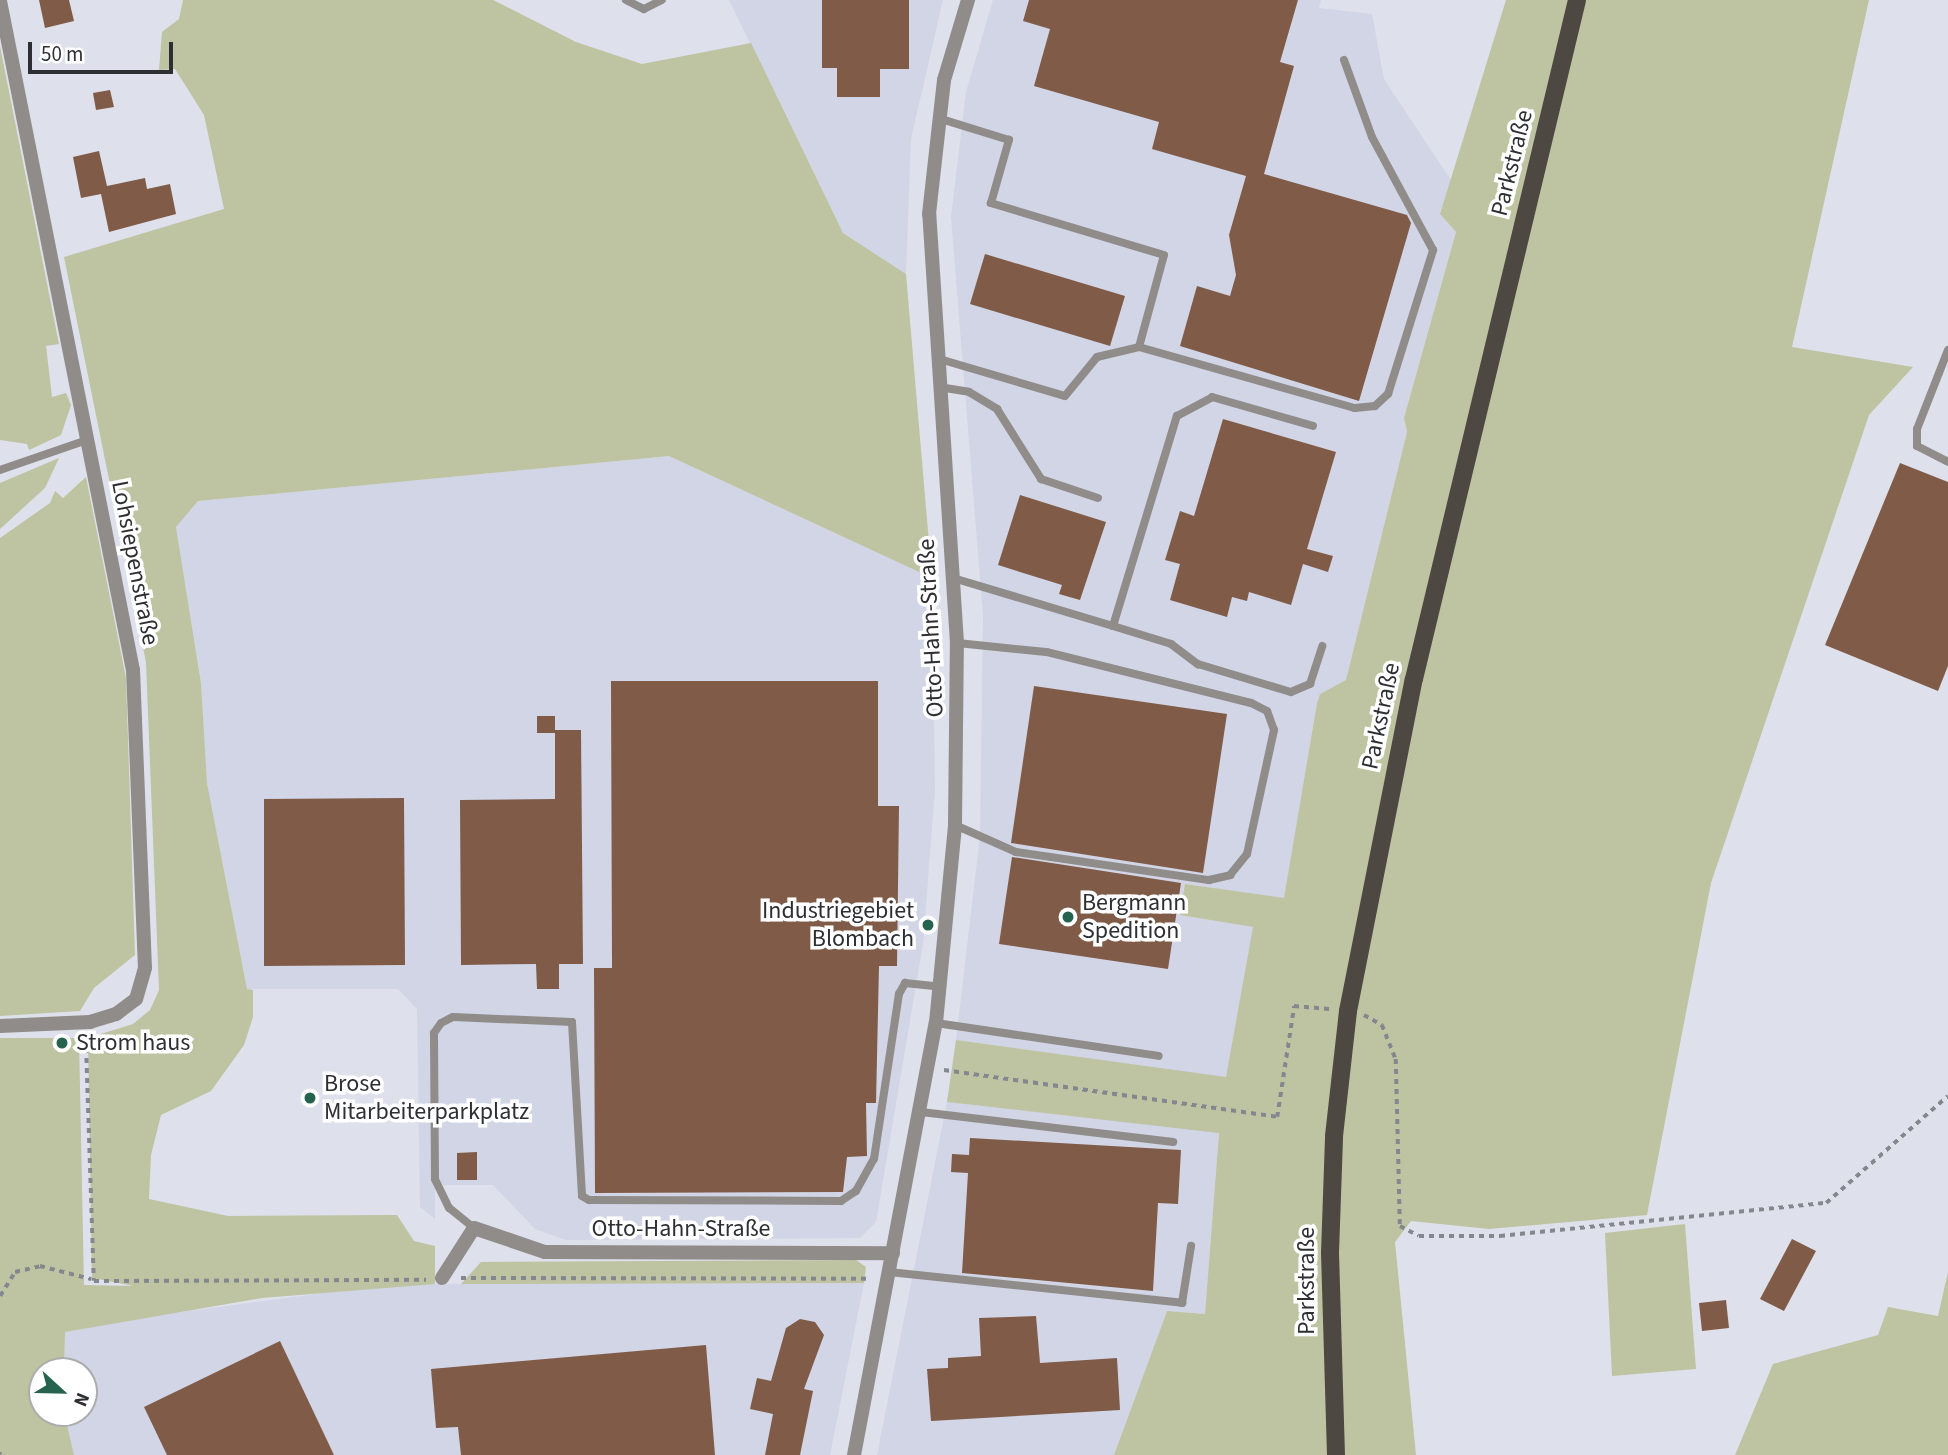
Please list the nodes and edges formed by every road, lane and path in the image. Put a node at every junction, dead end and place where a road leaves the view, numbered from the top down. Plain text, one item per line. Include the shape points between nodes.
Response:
1 (625, 0) edge
2 (662, 0) edge
3 (968, 0) edge
4 (1577, 0) edge
5 (0, 1) edge
6 (1344, 60) dead end
7 (937, 118) junction
8 (1139, 347) junction
9 (1948, 351) edge
10 (936, 358) junction
11 (939, 387) junction
12 (1313, 426) dead end
13 (87, 440) junction
14 (1948, 462) edge
15 (0, 470) edge
16 (1098, 498) dead end
17 (953, 578) junction
18 (1113, 626) junction
19 (957, 643) junction
20 (1322, 646) dead end
21 (955, 825) junction
22 (941, 987) junction
23 (1348, 1011) junction
24 (936, 1023) junction
25 (0, 1026) edge
26 (86, 1036) dead end
27 (1159, 1056) dead end
28 (928, 1068) junction
29 (1948, 1096) edge
30 (921, 1112) junction
31 (1173, 1142) dead end
32 (474, 1228) junction
33 (1191, 1246) dead end
34 (893, 1253) junction
35 (889, 1276) junction
36 (442, 1278) junction
37 (90, 1279) junction
38 (0, 1296) edge
39 (854, 1455) edge
40 (1336, 1455) edge

1 - 2 lane via 644,9
3 - 7 street, Otto-Hahn-Straße
4 - 23 main road, Parkstraße via 1414,679
5 - 13 street, Lohsiepenstraße
6 - 8 lane via 1372,137 1433,250 1388,394 1375,406 1355,408
7 - 8 lane via 1009,141 990,203 1164,255
7 - 10 street, Otto-Hahn-Straße via 929,214
8 - 10 lane via 1097,357 1065,396
9 - 14 lane via 1917,429 1917,446
10 - 11 street, Otto-Hahn-Straße
11 - 16 lane via 969,392 997,409 1041,479
11 - 17 street, Otto-Hahn-Straße
12 - 18 lane via 1212,397 1177,416
13 - 15 lane
13 - 25 street, Lohsiepenstraße via 133,670 145,968 136,999 116,1014 90,1022
17 - 18 lane
17 - 19 street, Otto-Hahn-Straße
18 - 20 lane via 1171,645 1198,664 1291,692 1310,684
19 - 21 street, Otto-Hahn-Straße
19 - 21 lane via 1046,652 1251,703 1267,711 1274,730 1247,854 1230,875 1209,880 1016,852
21 - 22 street, Otto-Hahn-Straße
22 - 24 street, Otto-Hahn-Straße
22 - 32 lane via 905,983 899,994 874,1159 856,1191 841,1201 589,1200 582,1196 572,1022 453,1017 441,1023 434,1033 435,1179 449,1208
23 - 28 path via 1294,1006 1277,1116
23 - 29 path via 1382,1025 1396,1059 1400,1226 1419,1236 1500,1236 1826,1203
23 - 40 main road, Parkstraße via 1334,1136 1330,1253
24 - 27 lane
24 - 28 street, Otto-Hahn-Straße
26 - 37 path
28 - 30 street, Otto-Hahn-Straße
30 - 31 lane
30 - 34 street, Otto-Hahn-Straße
32 - 34 street, Otto-Hahn-Straße via 545,1252
32 - 36 street
33 - 35 lane via 1182,1303
34 - 35 street, Otto-Hahn-Straße
35 - 36 path
35 - 39 street, Otto-Hahn-Straße
36 - 37 path
37 - 38 path via 40,1266 15,1272

